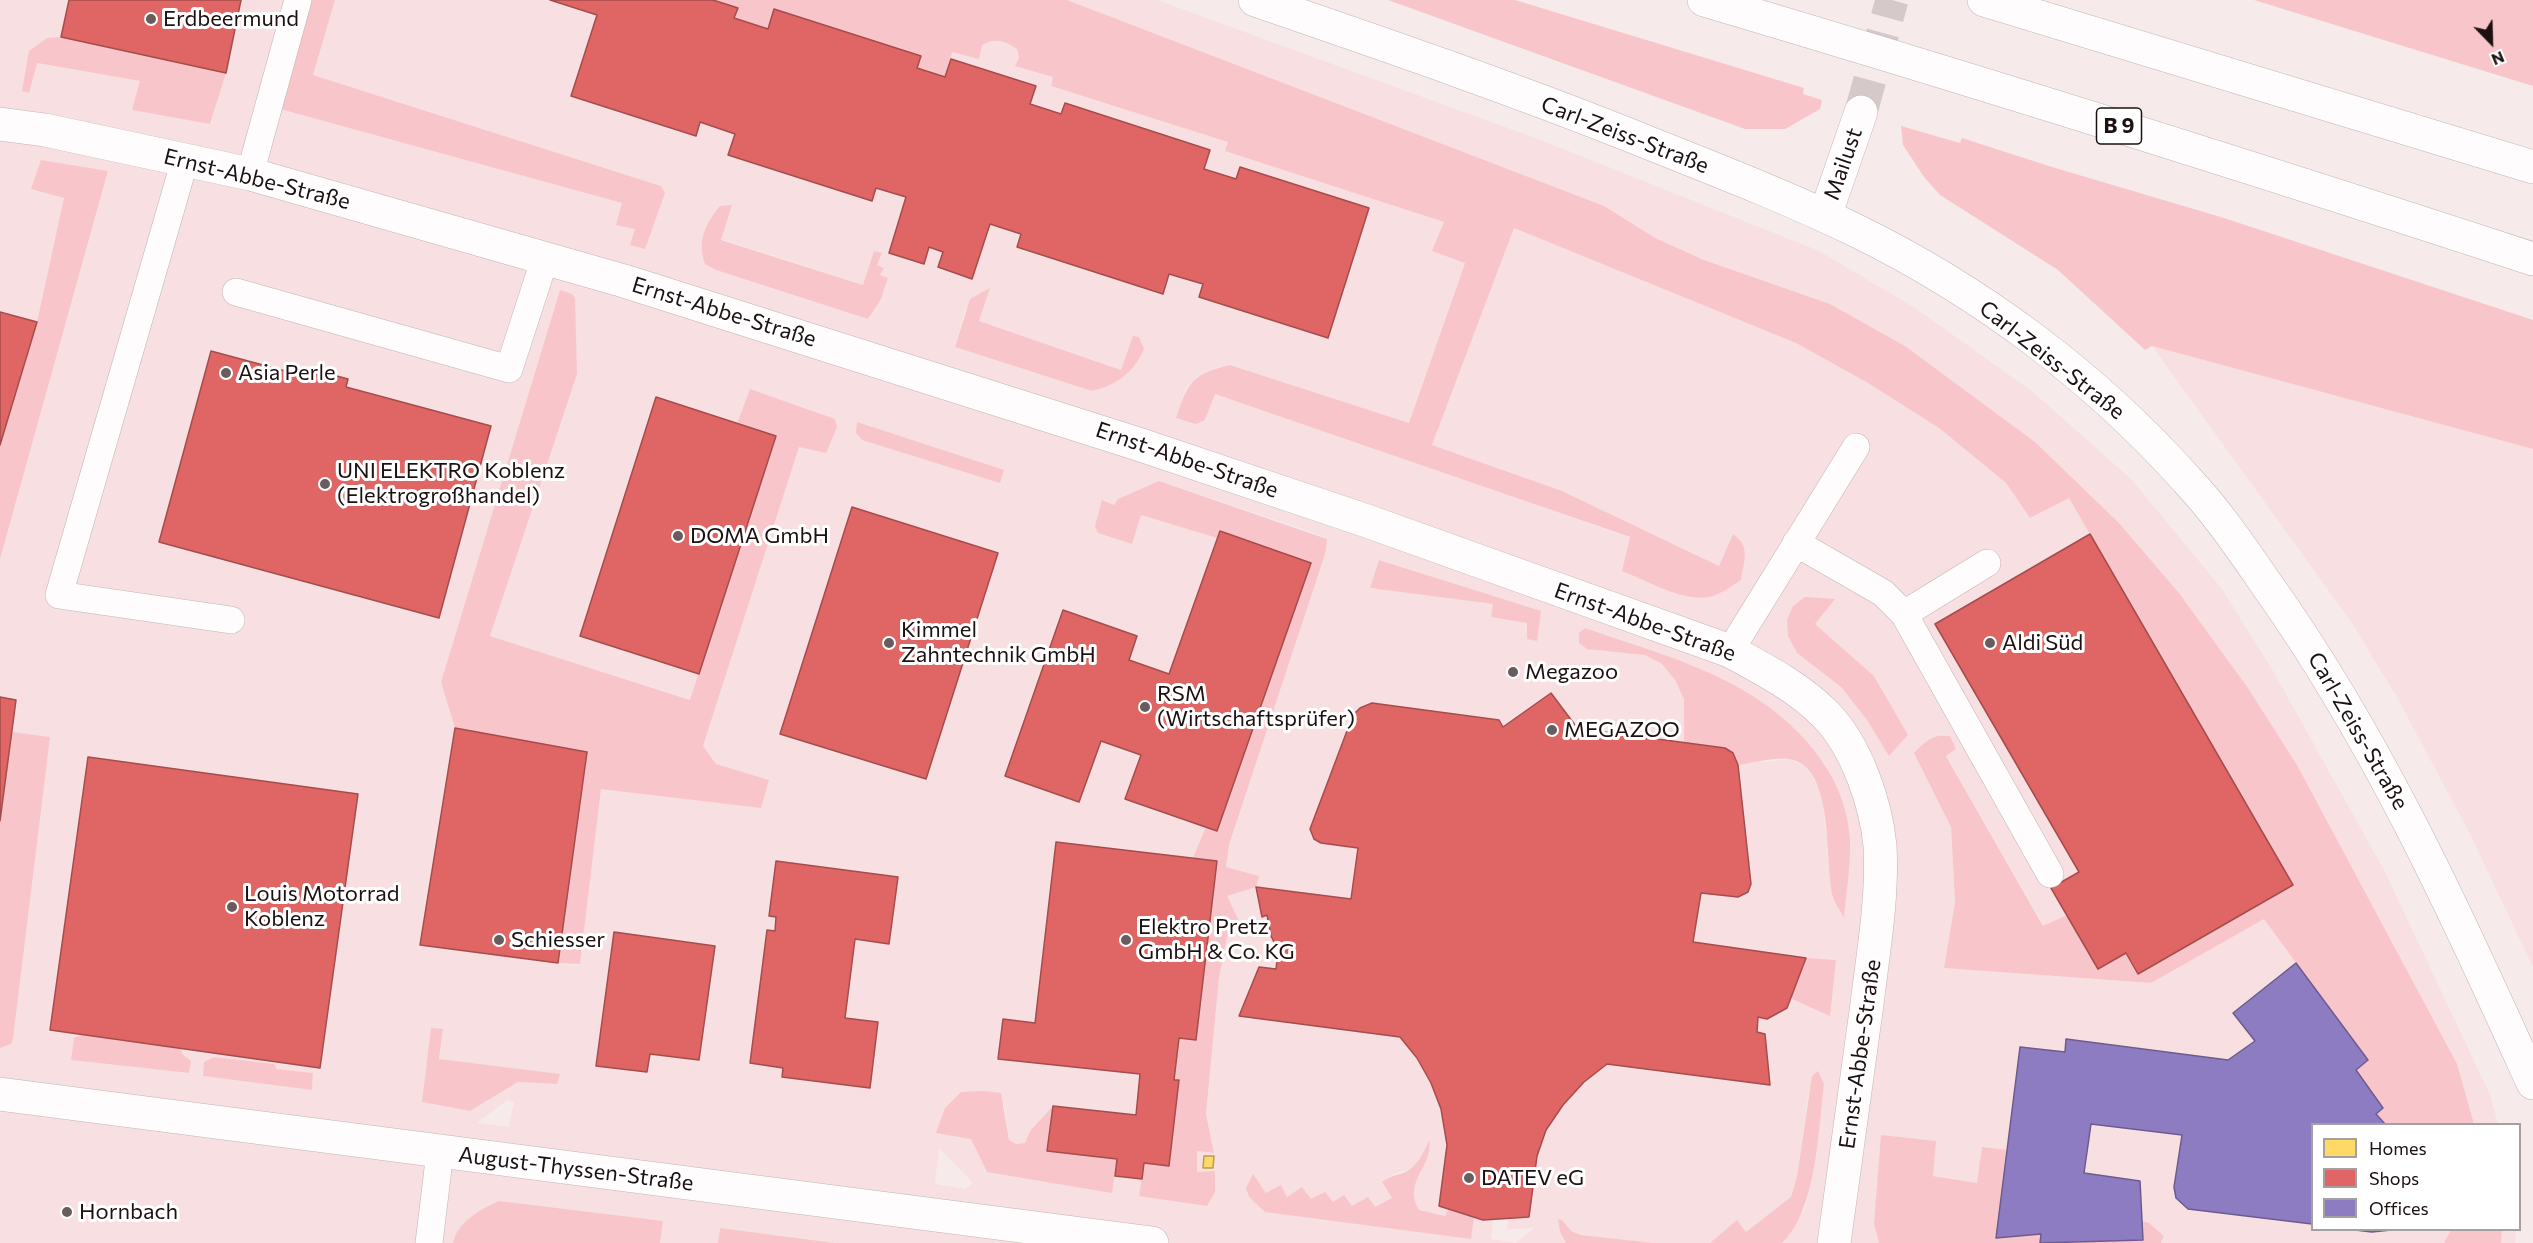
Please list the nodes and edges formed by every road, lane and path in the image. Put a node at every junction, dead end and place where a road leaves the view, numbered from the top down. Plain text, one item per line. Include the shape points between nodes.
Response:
1 (297, 0) edge
2 (1255, 0) edge
3 (1704, 0) edge
4 (1984, 0) edge
5 (1861, 112) tunnel mouth
6 (0, 124) edge
7 (184, 160) junction
8 (2533, 167) edge
9 (249, 174) junction
10 (1825, 216) junction
11 (545, 258) junction
12 (2533, 259) edge
13 (236, 292) dead end
14 (1856, 447) dead end
15 (1796, 543) junction
16 (1987, 563) dead end
17 (1904, 614) junction
18 (231, 620) dead end
19 (1730, 651) junction
20 (2050, 874) dead end
21 (2533, 1083) edge
22 (0, 1095) edge
23 (440, 1152) junction
24 (429, 1243) edge
25 (1152, 1243) edge
26 (1834, 1243) edge

1 - 9 lane
2 - 10 main road, Carl-Zeiss-Straße via 1601,124
3 - 12 main road, B 9 via 2252,168
4 - 8 main road
5 - 10 main road, Mailust
6 - 7 main road, Ernst-Abbe-Straße
7 - 9 main road, Ernst-Abbe-Straße
7 - 18 lane via 59,595
9 - 11 main road, Ernst-Abbe-Straße
10 - 21 main road, Carl-Zeiss-Straße via 1903,255 2003,317 2098,392 2190,482 2294,623 2363,733 2424,849
11 - 13 lane via 509,369
11 - 19 main road, Ernst-Abbe-Straße via 1128,440
14 - 15 lane
15 - 17 lane via 1883,593
15 - 19 lane
16 - 17 lane
17 - 20 lane
19 - 26 main road, Ernst-Abbe-Straße via 1784,681 1825,714 1859,768 1871,798 1880,845 1874,945
22 - 23 main road, August-Thyssen-Straße
23 - 24 lane
23 - 25 main road, August-Thyssen-Straße

